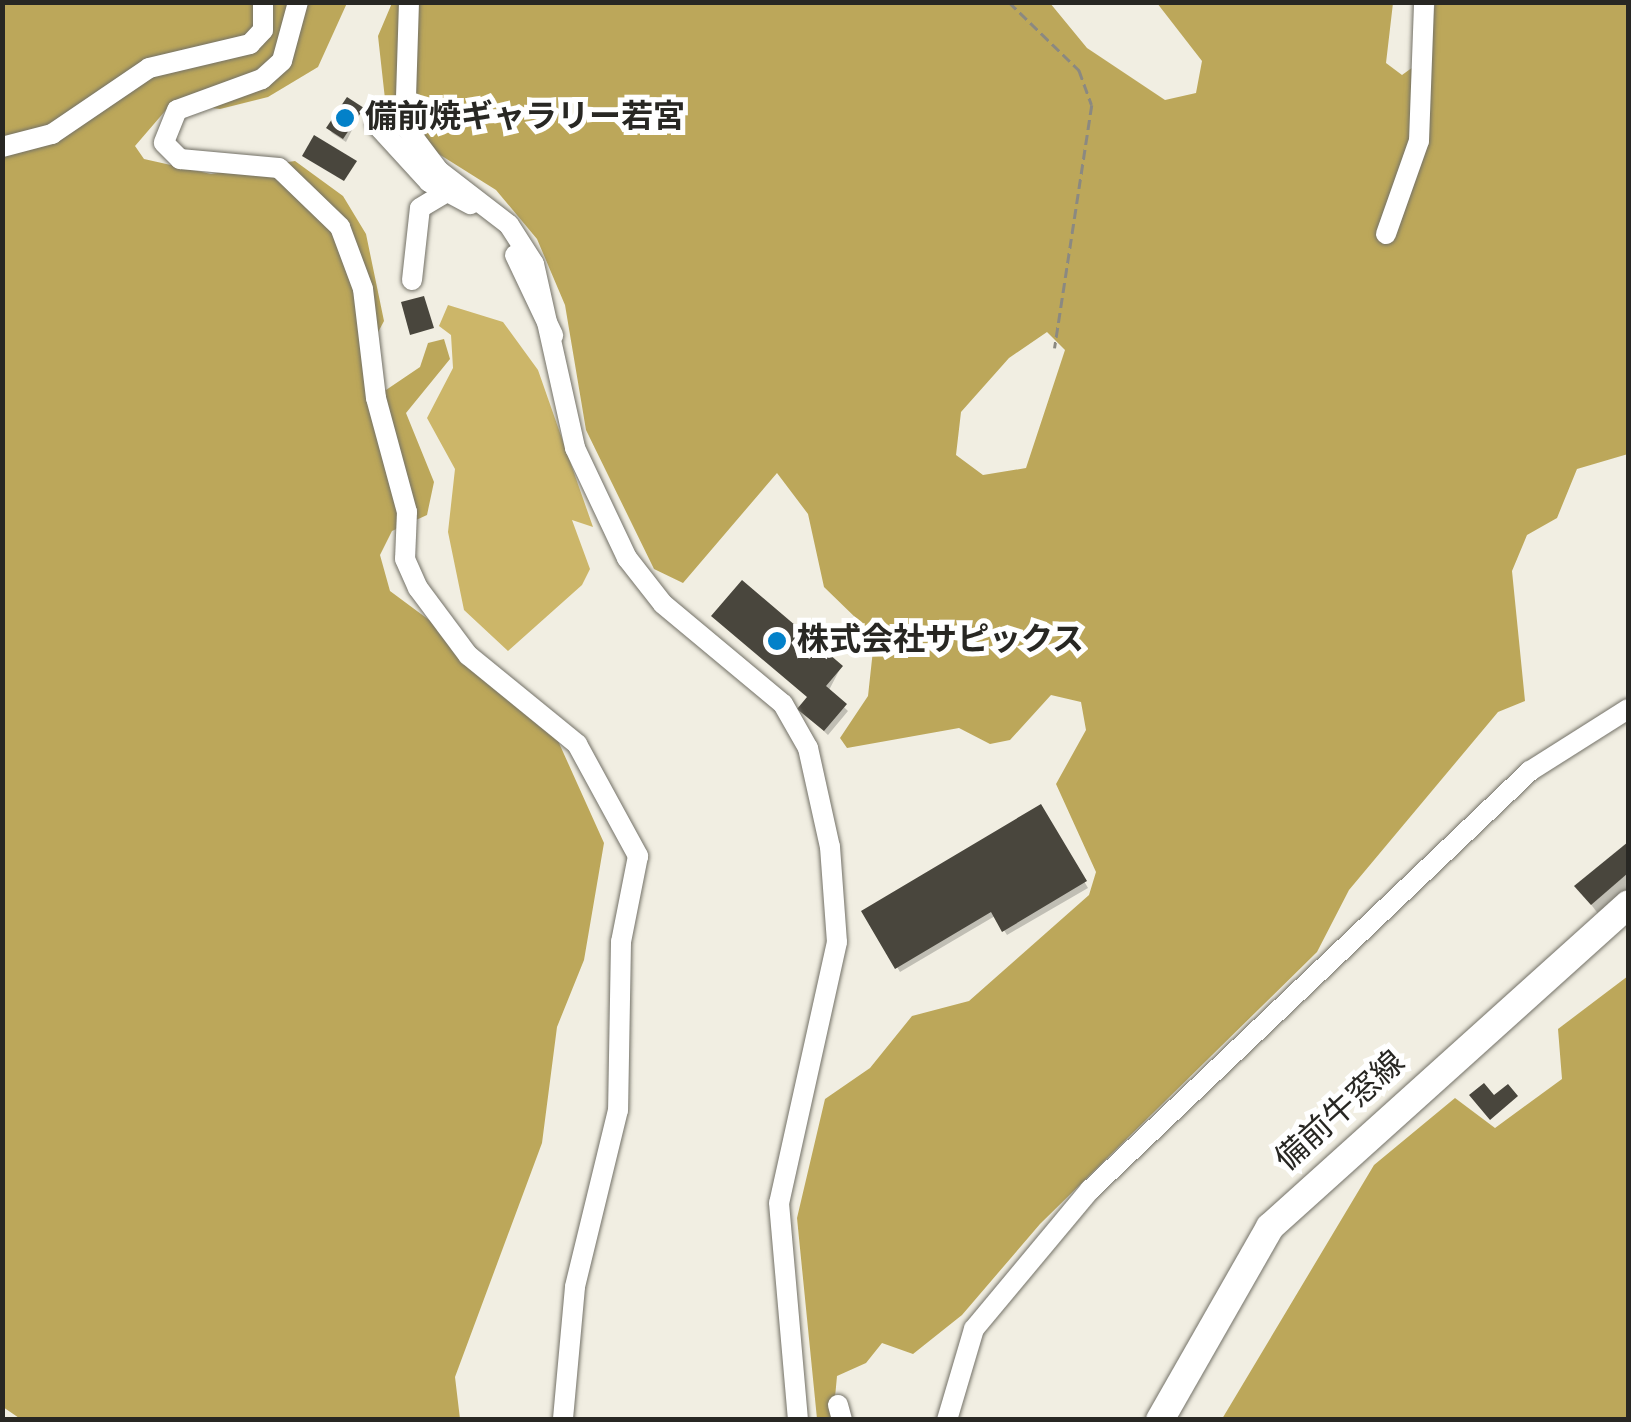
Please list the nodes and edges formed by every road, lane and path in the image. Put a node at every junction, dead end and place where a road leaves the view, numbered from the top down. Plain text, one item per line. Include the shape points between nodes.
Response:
1 (264, 2) edge
2 (298, 2) edge
3 (408, 2) edge
4 (1009, 2) edge
5 (1424, 2) edge
6 (376, 124) dead end
7 (2, 147) edge
8 (446, 193) junction
9 (1386, 234) dead end
10 (412, 280) dead end
11 (554, 336) junction
12 (1055, 348) dead end
13 (1628, 708) edge
14 (1628, 905) edge
15 (563, 1420) edge
16 (798, 1420) edge
17 (947, 1420) edge
18 (1160, 1420) edge

1 - 7 street via 262,30 250,44 149,68 52,134
2 - 15 street via 282,61 262,79 177,110 164,142 191,161 280,168 340,227 363,289 376,398 399,468 405,558 418,588 468,655 577,744 640,871 621,942 618,1110 575,1287
3 - 11 street via 405,126 439,170 509,225 548,295
4 - 12 path via 1079,70 1092,105
5 - 9 street via 1418,140
6 - 8 street
8 - 10 street via 420,208
8 - 11 street via 508,243
11 - 16 street via 575,448 640,582 783,704 815,778 836,942 778,1202
13 - 17 street via 1530,771 1090,1190 974,1329
14 - 18 main road, 備前牛窓線 via 1270,1227

